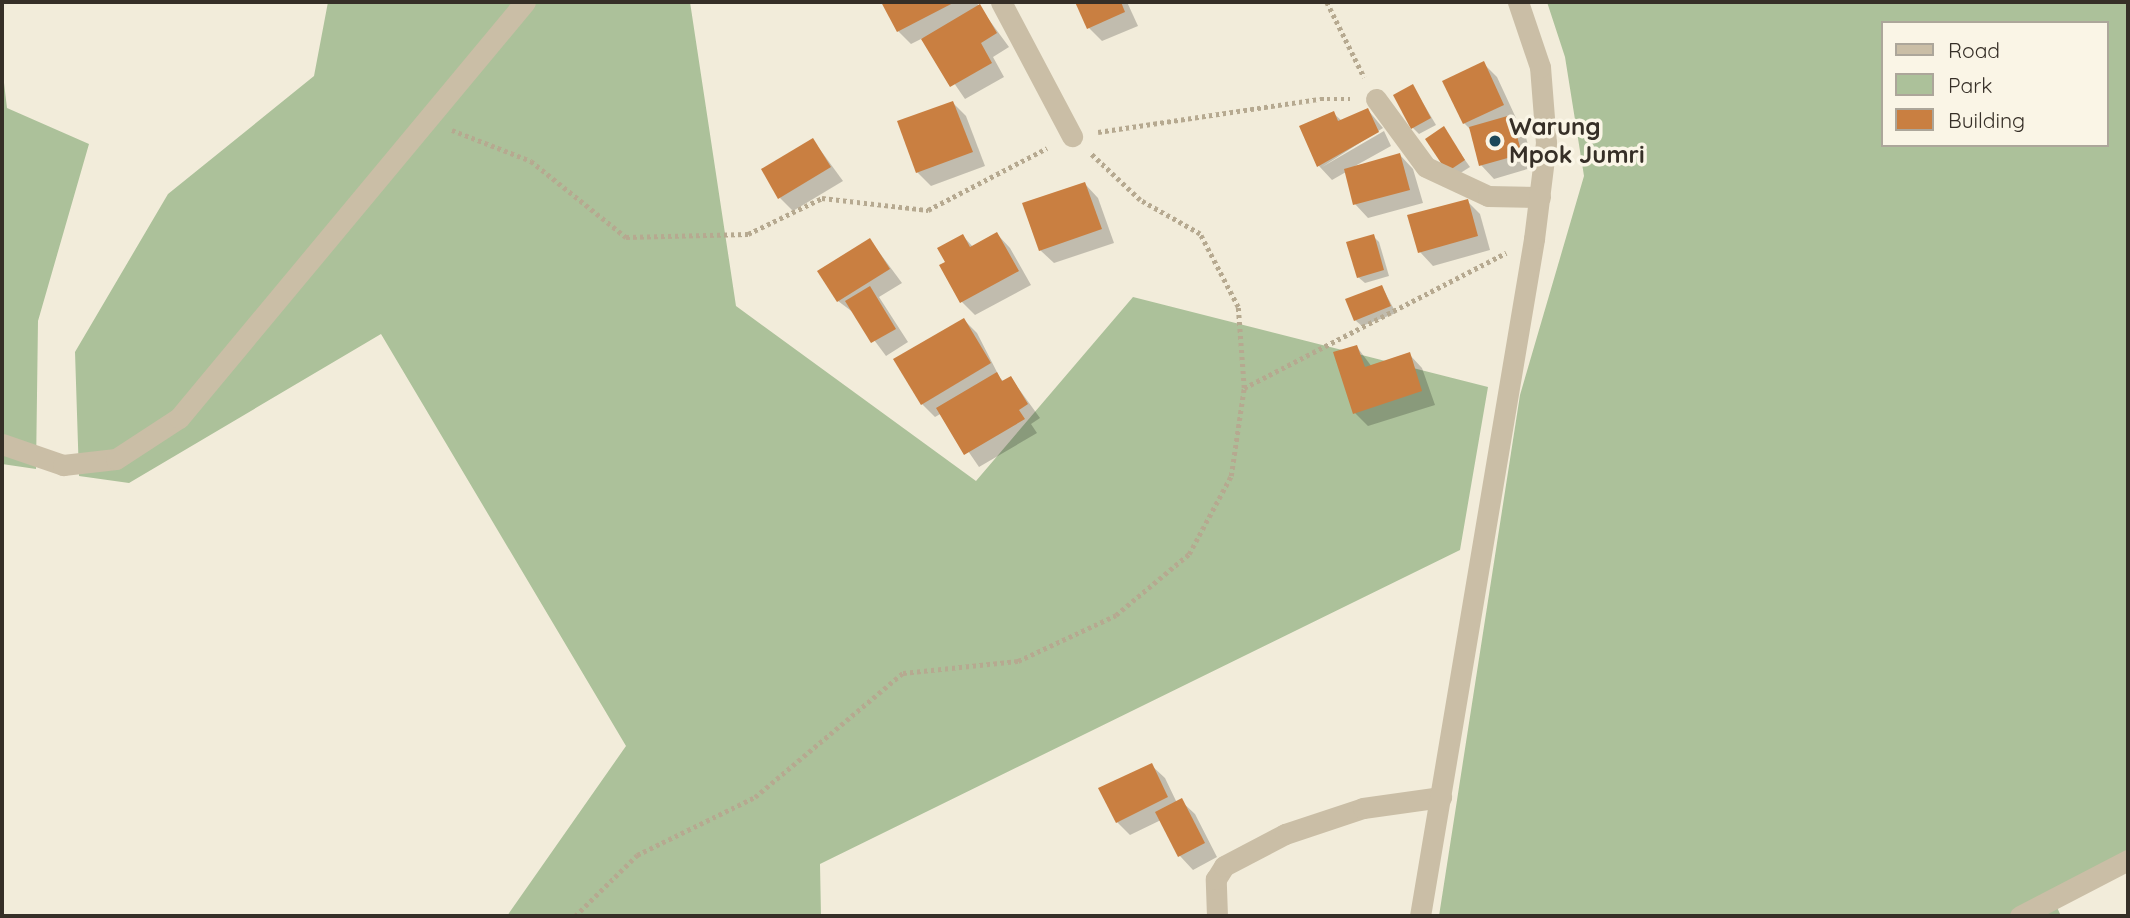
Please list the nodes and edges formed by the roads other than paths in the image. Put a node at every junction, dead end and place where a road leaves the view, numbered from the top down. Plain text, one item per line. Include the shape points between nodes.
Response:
1 (525, 2) edge
2 (1001, 2) edge
3 (1518, 2) edge
4 (1376, 99) road end
5 (1072, 136) road end
6 (1540, 197) junction
7 (2, 444) edge
8 (1441, 797) junction
9 (2128, 860) edge
10 (1217, 916) edge
11 (1420, 916) edge
12 (2020, 916) edge

1 - 7 street via 179,418 116,460 63,465
2 - 5 street
3 - 6 street via 1540,67 1546,143
4 - 6 street via 1426,167 1488,196
6 - 8 street
8 - 10 street via 1363,808 1285,834 1224,866 1216,879
8 - 11 street
9 - 12 street

